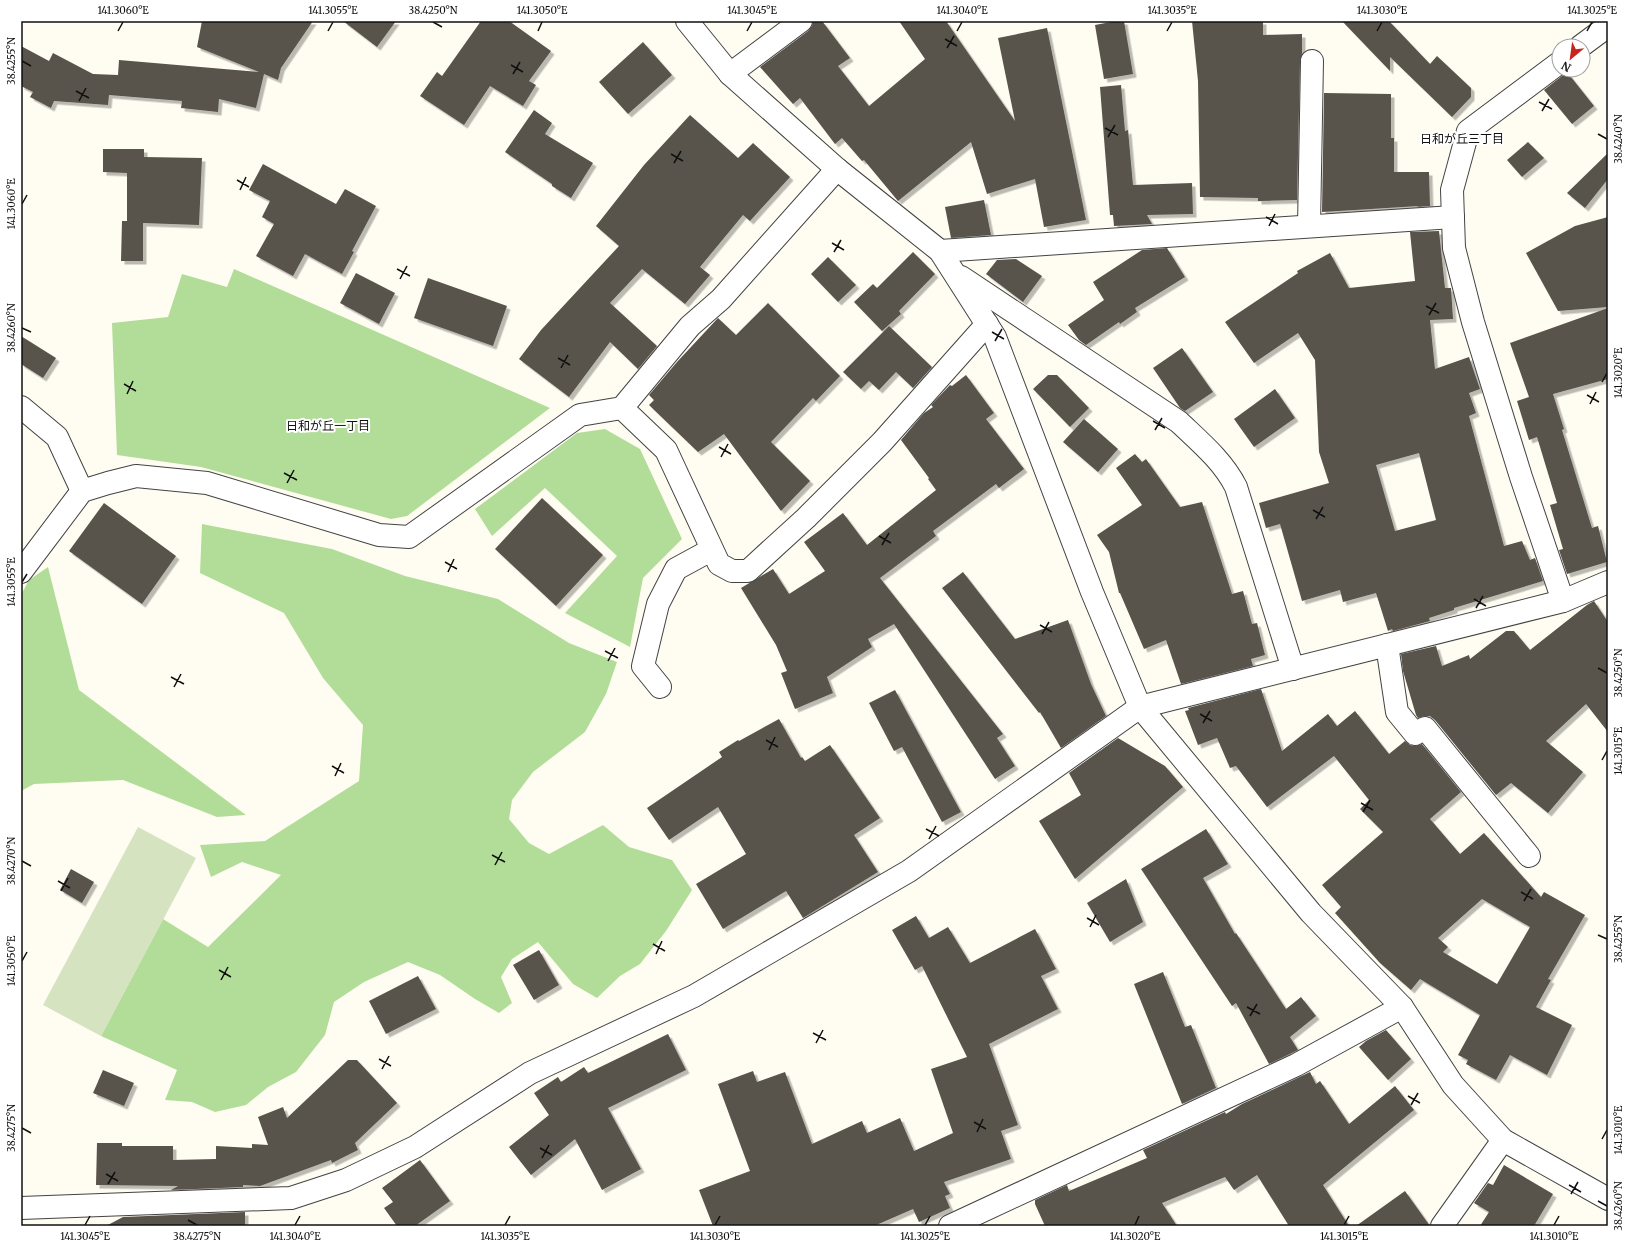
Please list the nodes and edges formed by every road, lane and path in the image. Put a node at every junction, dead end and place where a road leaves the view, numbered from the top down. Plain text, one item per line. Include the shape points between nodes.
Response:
1 (686, 21) edge
2 (801, 21) edge
3 (1608, 26) edge
4 (1591, 39) edge
5 (1312, 61) dead end
6 (1551, 68) edge
7 (730, 74) junction
8 (837, 170) junction
9 (1453, 217) junction
10 (1309, 226) junction
11 (940, 251) junction
12 (954, 273) junction
13 (987, 324) junction
14 (21, 407) edge
15 (622, 408) junction
16 (82, 491) junction
17 (711, 550) junction
18 (21, 572) edge
19 (1608, 582) edge
20 (1563, 601) junction
21 (1387, 645) junction
22 (1293, 669) junction
23 (660, 687) dead end
24 (1140, 707) junction
25 (1529, 856) dead end
26 (1402, 1007) junction
27 (1503, 1140) junction
28 (1608, 1199) edge
29 (21, 1208) edge
30 (950, 1226) edge
31 (1442, 1226) edge

1 - 7 street
2 - 7 street
3 - 4 street
5 - 10 street
6 - 9 street via 1468,131 1452,190
7 - 8 street
8 - 11 street
8 - 15 street via 721,299 690,326
9 - 10 street
9 - 20 street via 1454,248 1473,322
10 - 11 street
11 - 12 street
12 - 13 street
12 - 22 street via 1179,422 1208,449 1229,474 1236,487
13 - 17 street via 882,442 806,518 748,571 732,571 718,564
13 - 24 street via 995,337 1092,592
14 - 16 street via 57,437
15 - 16 street via 580,415 409,537 379,535 207,483 136,476
15 - 17 street via 666,450
16 - 18 street
17 - 23 street via 676,569 658,604 643,666
19 - 20 street
20 - 21 street
21 - 22 street
21 - 25 street via 1397,712 1415,734 1425,728
22 - 24 street
24 - 26 street via 1311,913
24 - 29 street via 909,870 694,996 530,1073 415,1147 346,1180 291,1198
26 - 27 street via 1452,1085
26 - 30 street via 1296,1065
27 - 28 street
27 - 31 street

